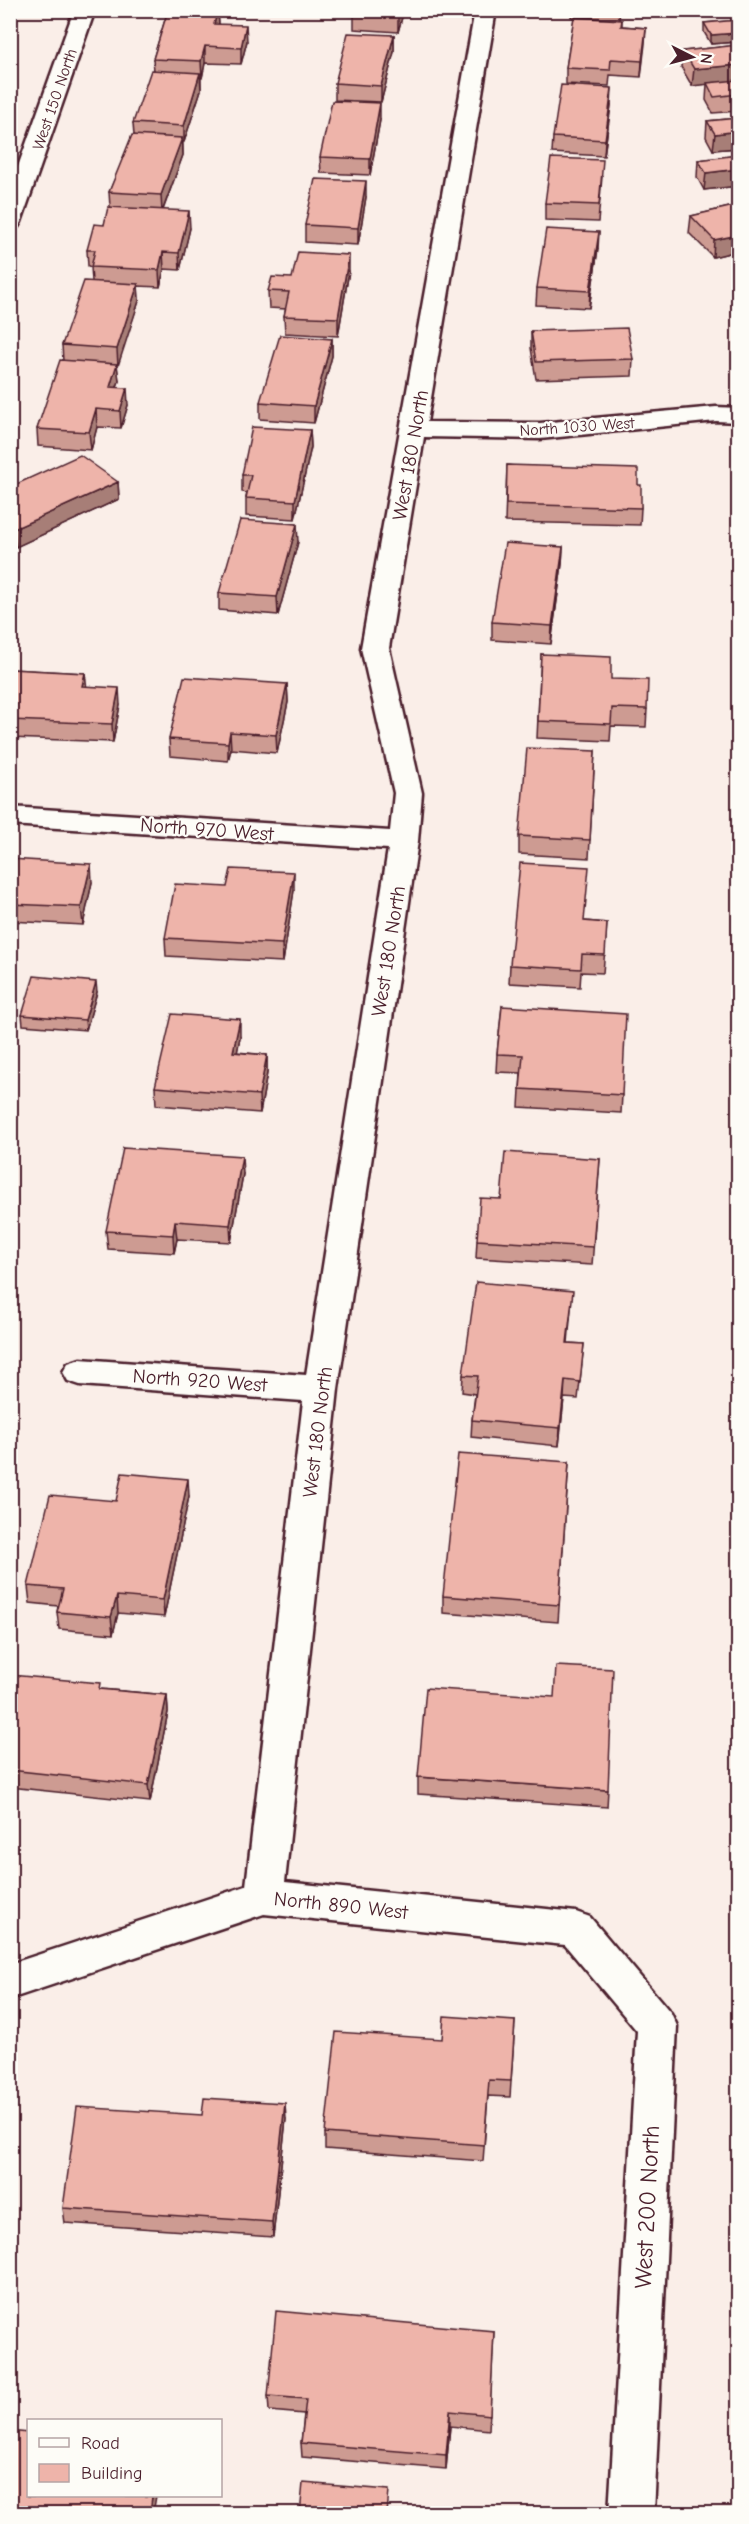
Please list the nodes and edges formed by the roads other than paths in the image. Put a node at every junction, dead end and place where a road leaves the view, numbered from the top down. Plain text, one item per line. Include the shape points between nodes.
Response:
1 (85, 10) edge
2 (486, 10) edge
3 (10, 222) edge
4 (738, 415) edge
5 (414, 429) junction
6 (10, 816) edge
7 (404, 841) junction
8 (80, 1372) dead end
9 (321, 1389) junction
10 (264, 1897) junction
11 (576, 1929) joint
12 (10, 1982) edge
13 (631, 2514) edge

1 - 3 street, West 150 North
2 - 5 street, West 180 North
4 - 5 street, North 1030 West via 540,431
5 - 7 street, West 180 North via 375,648 408,793
6 - 7 street, North 970 West
7 - 9 street, West 180 North
8 - 9 street, North 920 West
9 - 10 street, West 180 North
10 - 11 street, North 890 West
10 - 12 street, North 890 West
11 - 13 street, West 200 North via 657,2026

